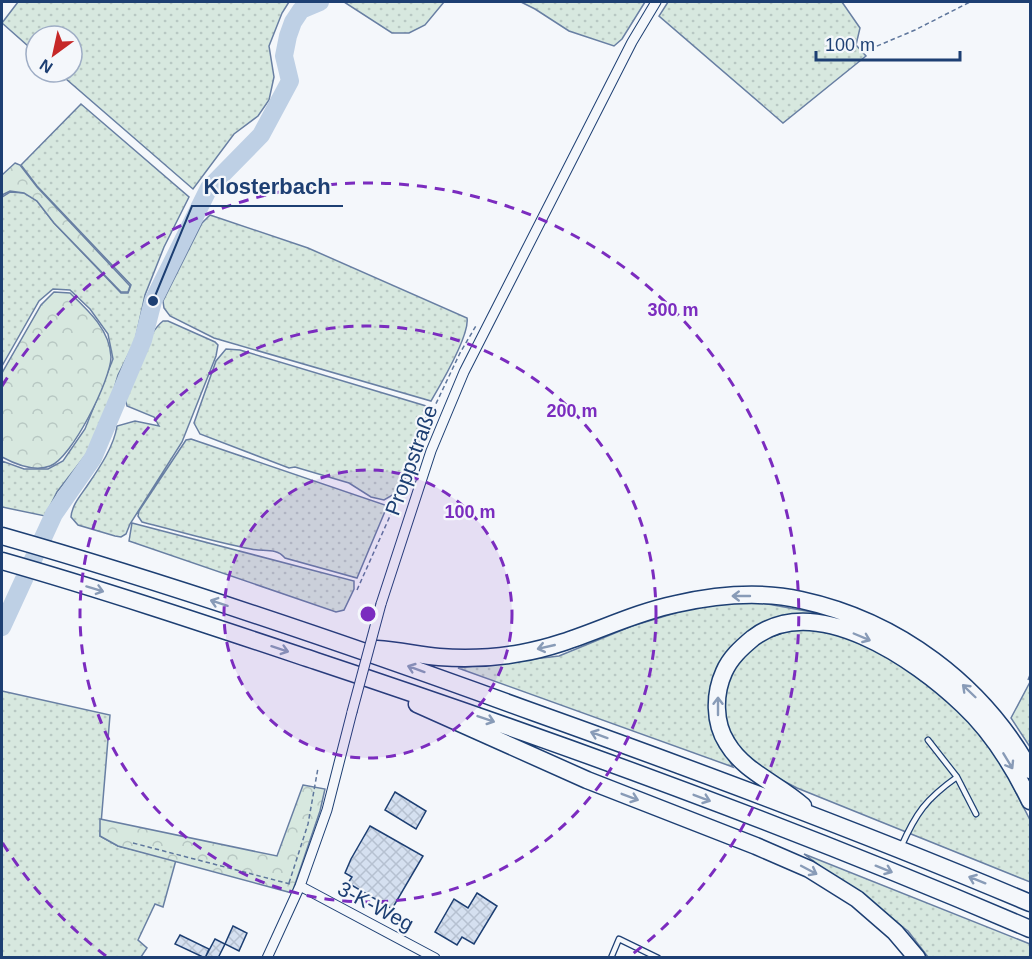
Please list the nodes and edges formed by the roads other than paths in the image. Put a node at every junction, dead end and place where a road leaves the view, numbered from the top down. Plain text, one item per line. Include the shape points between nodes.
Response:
1 (656, 2) edge
2 (2, 536) edge
3 (2, 561) edge
4 (355, 647) junction
5 (371, 679) junction
6 (928, 740) dead end
7 (1030, 770) edge
8 (957, 777) junction
9 (1030, 801) edge
10 (813, 814) junction
11 (976, 814) dead end
12 (900, 850) junction
13 (300, 886) junction
14 (1030, 903) edge
15 (1030, 929) edge
16 (267, 957) edge
17 (435, 957) edge
18 (611, 957) edge
19 (658, 957) edge
20 (917, 957) edge

1 - 13 street, Proppstraße, bridge via 495,309 431,451 381,604 327,810
4 -> 2 highway
3 -> 5 highway
7 -> 4 highway via 997,720 927,654 869,622 800,599 715,596 673,604 563,643 480,658
10 -> 4 highway
5 -> 15 highway via 647,777
5 -> 20 highway via 430,711 587,780 809,869 857,899
6 - 8 lane
8 - 11 lane
8 - 12 lane via 920,810
10 -> 9 highway via 739,758 718,723 720,681 729,662 759,634 779,625 801,622 832,625 860,635 918,667 964,705 987,731 1006,756
10 - 12 highway
14 -> 12 highway
13 - 16 street, Proppstraße
13 - 17 street, 3-K-Weg
18 - 19 lane via 620,939

